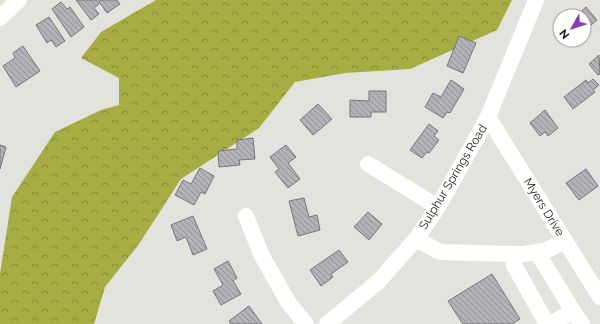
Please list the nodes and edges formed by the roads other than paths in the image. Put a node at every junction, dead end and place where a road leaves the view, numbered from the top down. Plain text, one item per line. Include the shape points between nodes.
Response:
1 (19, 0) edge
2 (536, 0) edge
3 (0, 18) edge
4 (488, 118) junction
5 (368, 164) dead end
6 (438, 207) junction
7 (246, 216) dead end
8 (416, 239) junction
9 (565, 241) junction
10 (537, 252) junction
11 (512, 254) junction
12 (600, 297) edge
13 (573, 311) junction
14 (306, 324) edge
15 (328, 324) edge
16 (547, 324) edge
17 (551, 324) edge
18 (582, 324) edge

1 - 3 street
2 - 4 street, Sulphur Springs Road
4 - 6 street, Sulphur Springs Road
4 - 9 street, Myers Drive
5 - 6 street
6 - 8 street, Sulphur Springs Road
7 - 14 street via 260,254 288,302
8 - 11 street via 440,252
8 - 15 street, Sulphur Springs Road via 378,282
9 - 10 street
9 - 12 street, Myers Drive
10 - 11 street
10 - 13 street
11 - 16 street via 514,265
13 - 17 street
13 - 18 street

